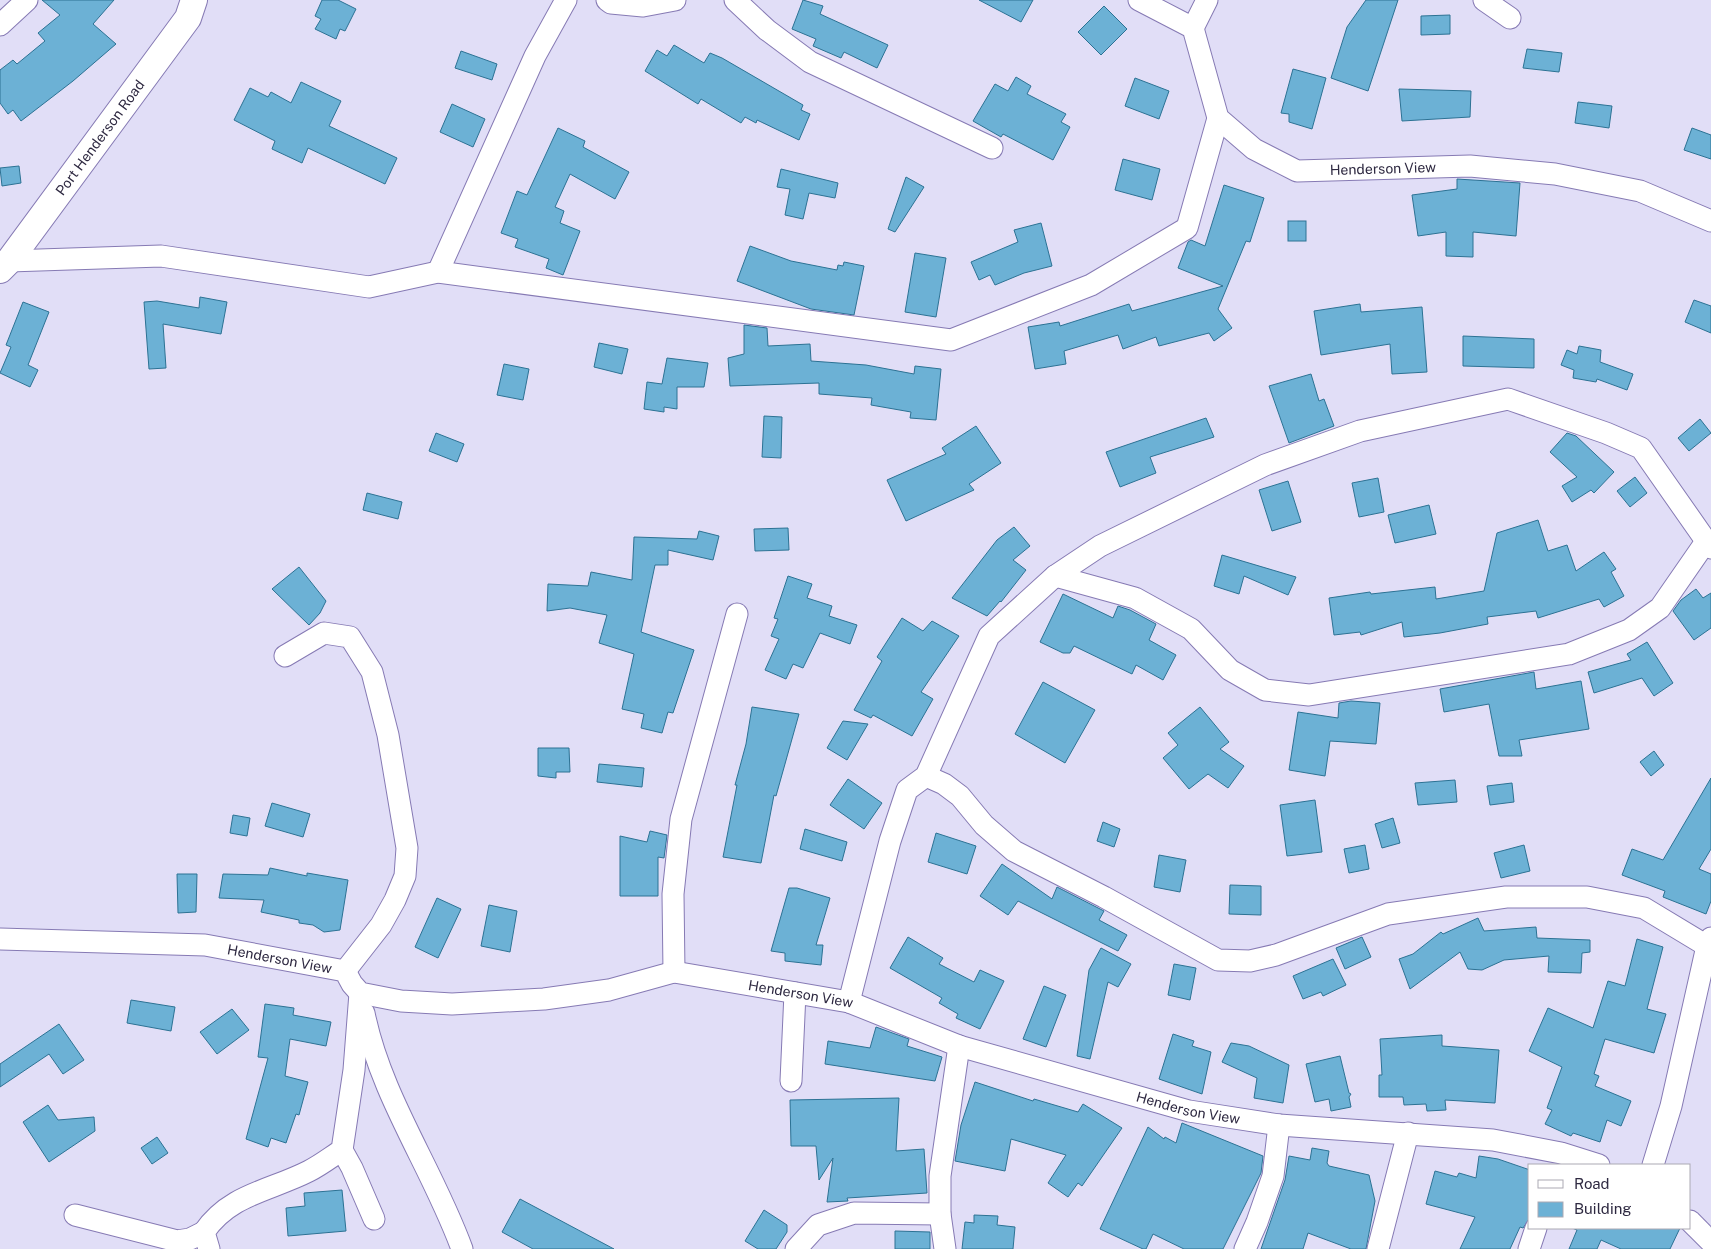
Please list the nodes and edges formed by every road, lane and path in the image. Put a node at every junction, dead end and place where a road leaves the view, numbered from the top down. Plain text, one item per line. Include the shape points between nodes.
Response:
1 (27, 0) edge
2 (194, 0) edge
3 (566, 0) edge
4 (607, 0) edge
5 (675, 0) edge
6 (735, 0) edge
7 (1139, 0) edge
8 (1207, 0) edge
9 (1484, 0) edge
10 (1510, 18) dead end
11 (0, 25) edge
12 (1193, 28) junction
13 (1218, 118) junction
14 (992, 148) dead end
15 (1711, 221) edge
16 (5, 266) edge
17 (438, 272) junction
18 (1708, 546) edge
19 (1055, 576) junction
20 (738, 614) dead end
21 (285, 656) dead end
22 (926, 776) junction
23 (0, 939) edge
24 (1709, 942) edge
25 (345, 971) junction
26 (674, 972) junction
27 (360, 993) junction
28 (795, 993) junction
29 (849, 1002) junction
30 (959, 1046) junction
31 (791, 1081) dead end
32 (1279, 1125) junction
33 (1408, 1132) junction
34 (342, 1150) junction
35 (1559, 1159) edge
36 (1592, 1164) edge
37 (1653, 1164) edge
38 (940, 1214) junction
39 (76, 1215) dead end
40 (374, 1219) dead end
41 (1691, 1222) edge
42 (1536, 1229) edge
43 (206, 1240) edge
44 (1707, 1243) edge
45 (462, 1249) edge
46 (796, 1249) edge
47 (945, 1249) edge
48 (1245, 1249) edge
49 (1378, 1249) edge
50 (1529, 1249) edge

1 - 11 street
2 - 16 street, Port Henderson Road via 188,18
3 - 17 street via 535,56
4 - 5 street via 643,6
6 - 14 street via 767,30 810,62
7 - 12 street
8 - 12 street
9 - 10 street
12 - 13 street
13 - 15 street, Henderson View via 1254,149 1297,171 1470,166 1555,174 1640,191
13 - 17 street via 1187,228 1091,285 951,340
16 - 17 street via 161,256 368,287
18 - 19 street via 1660,608 1629,630 1569,654 1309,695 1265,690 1230,670 1192,629 1135,598
18 - 19 street via 1641,448 1508,399 1360,431 1265,465 1100,546
19 - 22 street via 989,636
20 - 26 street via 681,819 673,894
21 - 25 street via 324,634 350,637 372,672 388,735 407,848 405,876 381,925
22 - 24 street via 960,796 984,825 1014,851 1218,960 1250,961 1276,955 1388,914 1506,897 1587,897 1644,908
22 - 29 street via 907,790 890,841
23 - 25 street, Henderson View via 205,945
24 - 37 street via 1671,1106
25 - 27 street, Henderson View
26 - 27 street, Henderson View via 609,990 544,999 452,1004 401,1001
26 - 28 street, Henderson View
27 - 34 street via 354,1070
27 - 45 street via 367,1028 391,1098 433,1178
28 - 29 street, Henderson View
28 - 31 street
29 - 30 street, Henderson View
30 - 32 street, Henderson View via 1189,1111
30 - 38 street via 940,1176
32 - 33 street, Henderson View
32 - 48 street via 1273,1176
33 - 35 street, Henderson View via 1494,1140
33 - 49 street
34 - 40 street
34 - 43 street via 309,1171 230,1205 214,1216
35 - 36 street, Henderson View
38 - 46 street via 854,1213 818,1225
38 - 47 street
39 - 43 street via 177,1241
41 - 44 street
42 - 50 street

